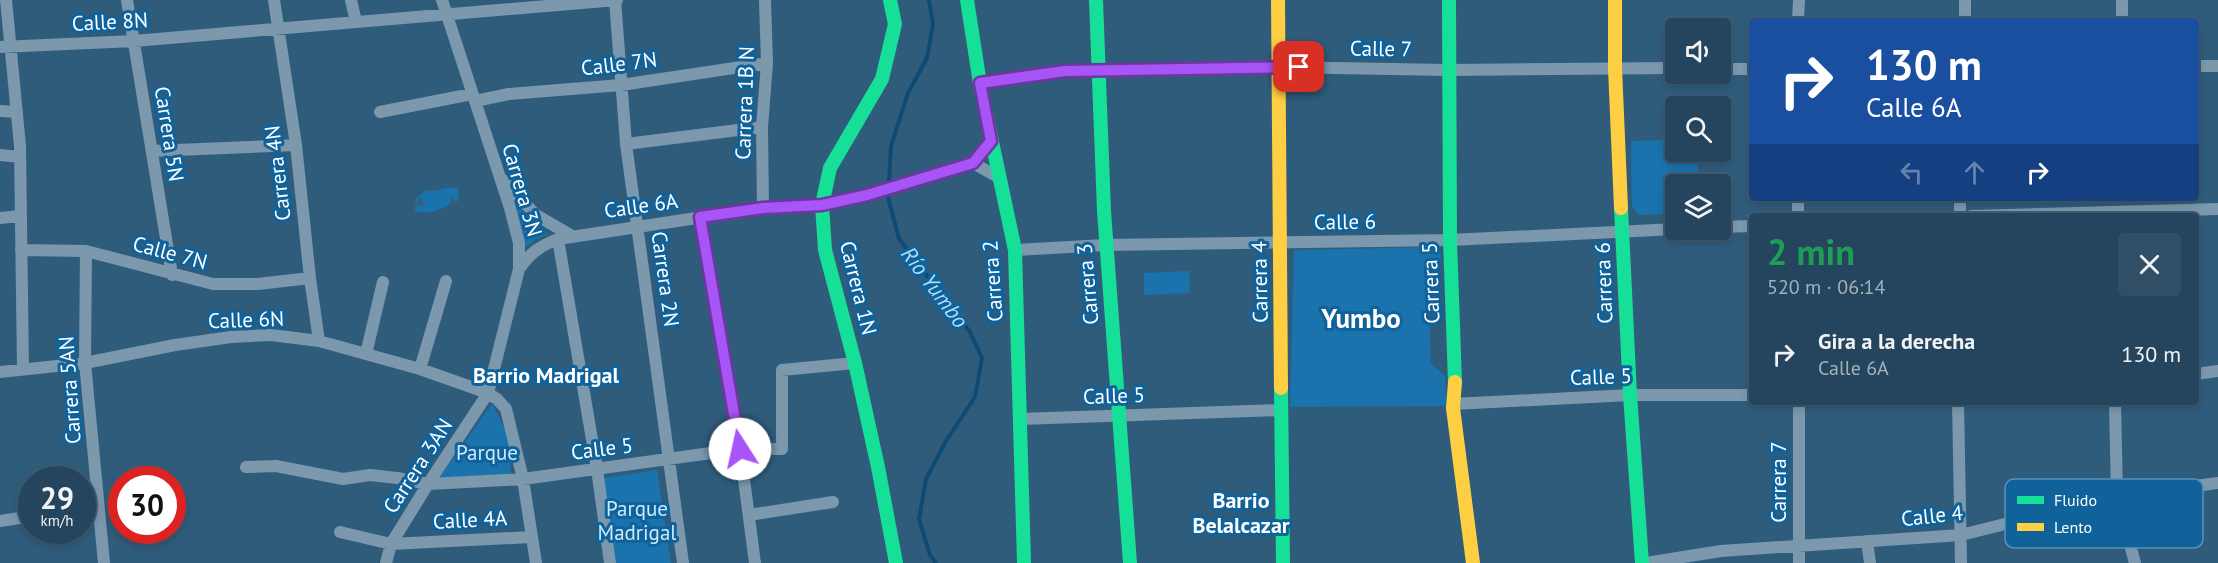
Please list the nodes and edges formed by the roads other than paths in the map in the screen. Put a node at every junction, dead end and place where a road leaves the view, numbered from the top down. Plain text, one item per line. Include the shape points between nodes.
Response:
1 (6, 0) edge
2 (127, 0) edge
3 (274, 0) edge
4 (351, 0) edge
5 (442, 0) edge
6 (616, 0) edge
7 (765, 0) edge
8 (890, 0) edge
9 (968, 0) edge
10 (1096, 0) edge
11 (1278, 0) edge
12 (1449, 0) edge
13 (1615, 0) edge
14 (1798, 0) edge
15 (1965, 0) edge
16 (2122, 0) edge
17 (448, 16) junction
18 (1798, 18) edge
19 (1965, 18) edge
20 (2122, 18) edge
21 (356, 22) junction
22 (279, 28) junction
23 (134, 40) junction
24 (5, 46) edge
25 (767, 63) junction
26 (2199, 66) edge
27 (2218, 66) edge
28 (1278, 67) junction
29 (1615, 68) junction
30 (1665, 68) edge
31 (1731, 69) edge
32 (1749, 69) edge
33 (1448, 70) junction
34 (1096, 71) junction
35 (980, 83) junction
36 (621, 85) junction
37 (474, 97) junction
38 (0, 111) edge
39 (17, 112) junction
40 (381, 112) dead end
41 (762, 127) junction
42 (991, 141) junction
43 (626, 144) junction
44 (296, 145) junction
45 (152, 151) junction
46 (0, 155) edge
47 (20, 157) junction
48 (973, 163) junction
49 (499, 174) junction
50 (998, 177) junction
51 (822, 205) junction
52 (763, 208) junction
53 (2218, 209) edge
54 (2140, 213) edge
55 (20, 216) junction
56 (700, 217) junction
57 (0, 218) edge
58 (1749, 226) edge
59 (639, 227) junction
60 (1731, 227) edge
61 (1665, 229) edge
62 (1623, 231) junction
63 (572, 236) junction
64 (558, 239) junction
65 (1450, 240) junction
66 (1280, 243) junction
67 (1105, 245) junction
68 (21, 250) junction
69 (1015, 250) junction
70 (86, 251) junction
71 (519, 269) junction
72 (172, 275) junction
73 (309, 278) junction
74 (446, 281) dead end
75 (383, 282) dead end
76 (319, 341) junction
77 (366, 354) junction
78 (85, 363) junction
79 (855, 363) junction
80 (23, 369) junction
81 (420, 369) junction
82 (2218, 371) edge
83 (0, 372) edge
84 (2199, 374) edge
85 (488, 393) junction
86 (1630, 395) junction
87 (1749, 395) edge
88 (1453, 404) junction
89 (1799, 405) edge
90 (1958, 405) edge
91 (2115, 405) edge
92 (1282, 410) junction
93 (1121, 415) junction
94 (1020, 419) junction
95 (740, 449) junction
96 (669, 460) junction
97 (246, 467) dead end
98 (597, 469) junction
99 (523, 479) junction
100 (2117, 479) edge
101 (2218, 483) edge
102 (428, 484) junction
103 (2203, 485) edge
104 (833, 502) dead end
105 (98, 506) joint
106 (749, 514) junction
107 (18, 518) edge
108 (0, 521) edge
109 (2005, 524) edge
110 (340, 532) dead end
111 (1961, 535) junction
112 (531, 537) junction
113 (1867, 541) junction
114 (391, 544) junction
115 (1798, 544) junction
116 (2131, 548) edge
117 (1722, 557) edge
118 (104, 563) edge
119 (386, 563) edge
120 (536, 563) edge
121 (610, 563) edge
122 (683, 563) edge
123 (755, 563) edge
124 (896, 563) edge
125 (1024, 563) edge
126 (1130, 563) edge
127 (1283, 563) edge
128 (1473, 563) edge
129 (1644, 563) edge
130 (1799, 563) edge
131 (1870, 563) edge
132 (1961, 563) edge
133 (2135, 563) edge

1 - 24 street
2 - 23 street, Carrera 5N
3 - 22 street, Carrera 4N
4 - 21 street
5 - 17 street, Carrera 3N
6 - 17 street, Calle 8N
6 - 36 street, Carrera 2N
7 - 25 street, Carrera 1B N
8 - 51 street, Carrera 1N via 896,24 882,79 830,168
9 - 35 street, Carrera 2
10 - 34 street, Carrera 3
11 - 28 street, Carrera 4
12 - 33 street, Carrera 5
13 - 29 street, Carrera 6
14 - 18 street
15 - 19 street
16 - 20 street
17 - 21 street, Calle 8N
17 - 37 street, Carrera 3N
21 - 22 street, Calle 8N
22 - 23 street, Calle 8N
22 - 44 street, Carrera 4N
23 - 24 street, Calle 8N
23 - 45 street, Carrera 5N
24 - 39 street
25 - 36 street, Calle 7N
25 - 41 street, Carrera 1B N
26 - 27 street
28 - 33 street, Calle 7
28 - 34 street, Calle 7
28 - 66 street, Carrera 4
29 - 30 street, Calle 7
29 - 33 street, Calle 7
29 - 62 street, Carrera 6
31 - 32 street
33 - 65 street, Carrera 5
34 - 35 street, Calle 7 via 1039,73
34 - 67 street, Carrera 3
35 - 42 street, Carrera 2
36 - 37 street, Calle 7N
36 - 43 street, Carrera 2N
37 - 40 street, Calle 7N
37 - 49 street, Carrera 3N
38 - 39 street
39 - 47 street
41 - 43 street
41 - 52 street, Carrera 1B N
42 - 48 street
42 - 50 street, Carrera 2
43 - 59 street, Carrera 2N
44 - 45 street
44 - 73 street, Carrera 4N
45 - 72 street, Carrera 5N
46 - 47 street
47 - 55 street
48 - 50 street
48 - 51 street
49 - 63 street via 537,215
49 - 71 street, Carrera 3N via 519,243
50 - 69 street, Carrera 2
51 - 52 street, Calle 6A
51 - 79 street, Carrera 1N via 825,250
52 - 56 street, Calle 6A
53 - 54 street
55 - 57 street
55 - 68 street
56 - 59 street, Calle 6A
56 - 95 street
58 - 60 street
59 - 63 street, Calle 6A
59 - 96 street, Carrera 2N
61 - 62 street, Calle 6
62 - 65 street, Calle 6
62 - 86 street, Carrera 6
63 - 64 street, Calle 6A
64 - 71 street, Calle 6A via 542,245
64 - 98 street
65 - 66 street, Calle 6
65 - 88 street, Carrera 5
66 - 67 street, Calle 6
66 - 92 street, Carrera 4
67 - 69 street, Calle 6
67 - 93 street, Carrera 3
68 - 70 street, Calle 7N
68 - 80 street
69 - 94 street, Carrera 2
70 - 72 street, Calle 7N
70 - 78 street, Carrera 5AN
71 - 85 street, Carrera 3N
72 - 73 street, Calle 7N via 213,284
73 - 76 street, Carrera 4N
74 - 81 street
75 - 77 street
76 - 77 street, Calle 6N
76 - 78 street, Calle 6N via 271,335 231,337
77 - 81 street, Calle 6N
78 - 80 street, Calle 6N
78 - 105 street, Carrera 5AN
79 - 95 street, Calle 5 via 782,370 782,449
79 - 124 street, Carrera 1N
80 - 83 street, Calle 6N
81 - 85 street, Calle 6N
82 - 84 street
85 - 99 street via 506,410
85 - 102 street, Carrera 3AN
86 - 87 street, Calle 5
86 - 88 street, Calle 5
86 - 129 street, Carrera 6
88 - 128 street, Carrera 5
89 - 115 street, Carrera 7
90 - 111 street
91 - 100 street
92 - 93 street, Calle 5
92 - 127 street, Carrera 4
93 - 94 street, Calle 5
93 - 126 street, Carrera 3
94 - 125 street, Carrera 2
95 - 96 street, Calle 5
95 - 106 street
96 - 98 street, Calle 5
96 - 122 street, Carrera 2N
97 - 102 street, Calle 5 via 276,466 343,479 370,475
98 - 99 street, Calle 5
98 - 121 street
99 - 102 street, Calle 5
99 - 112 street
101 - 103 street, Calle 4
102 - 114 street, Carrera 3AN
104 - 106 street
105 - 118 street, Carrera 5AN
106 - 123 street
107 - 108 street
109 - 111 street, Calle 4
110 - 114 street, Calle 4A
111 - 113 street, Calle 4
111 - 132 street
112 - 114 street, Calle 4A
112 - 120 street
113 - 115 street, Calle 4
113 - 131 street
114 - 119 street, Carrera 3AN
115 - 117 street, Calle 4
115 - 130 street, Carrera 7
116 - 133 street
117 - 129 street, Calle 4

